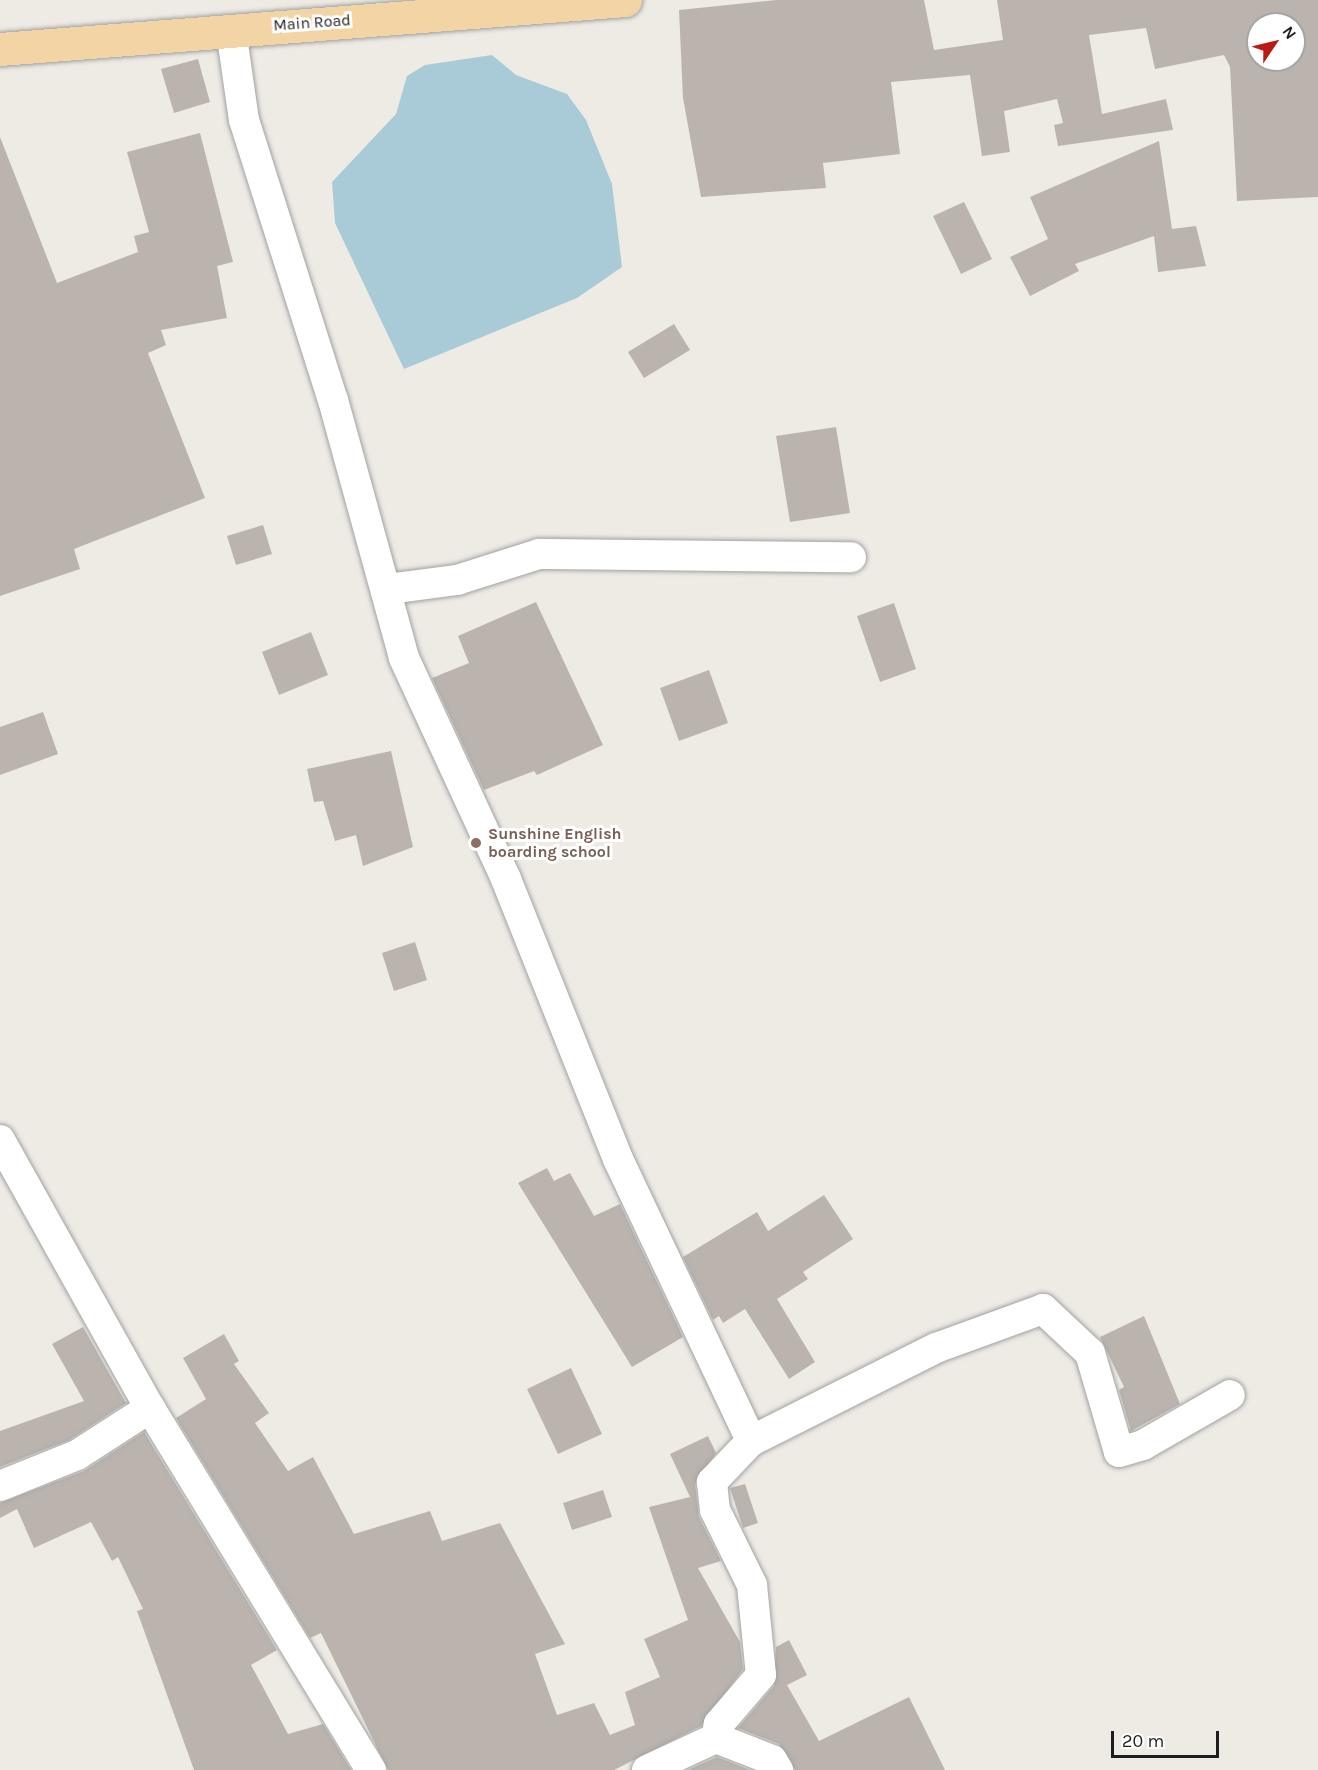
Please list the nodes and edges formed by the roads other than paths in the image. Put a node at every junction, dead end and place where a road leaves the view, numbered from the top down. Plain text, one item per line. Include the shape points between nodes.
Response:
1 (625, 0) edge
2 (231, 30) junction
3 (0, 50) edge
4 (851, 557) dead end
5 (388, 589) junction
6 (0, 1140) edge
7 (1230, 1395) dead end
8 (150, 1408) junction
9 (751, 1441) junction
10 (0, 1486) edge
11 (716, 1738) junction
12 (371, 1770) edge
13 (647, 1770) edge
14 (778, 1770) edge

1 - 2 main road, Main Road
2 - 3 main road, Main Road
2 - 5 street via 244,120
4 - 5 street via 539,554 457,580
5 - 9 street via 404,658 506,879 618,1159
6 - 8 street
7 - 9 street via 1143,1445 1119,1452 1090,1353 1043,1309 936,1348
8 - 10 street via 77,1455
8 - 12 street
9 - 11 street via 712,1482 715,1510 752,1585 761,1675 719,1724
11 - 13 street
11 - 14 street via 772,1760

